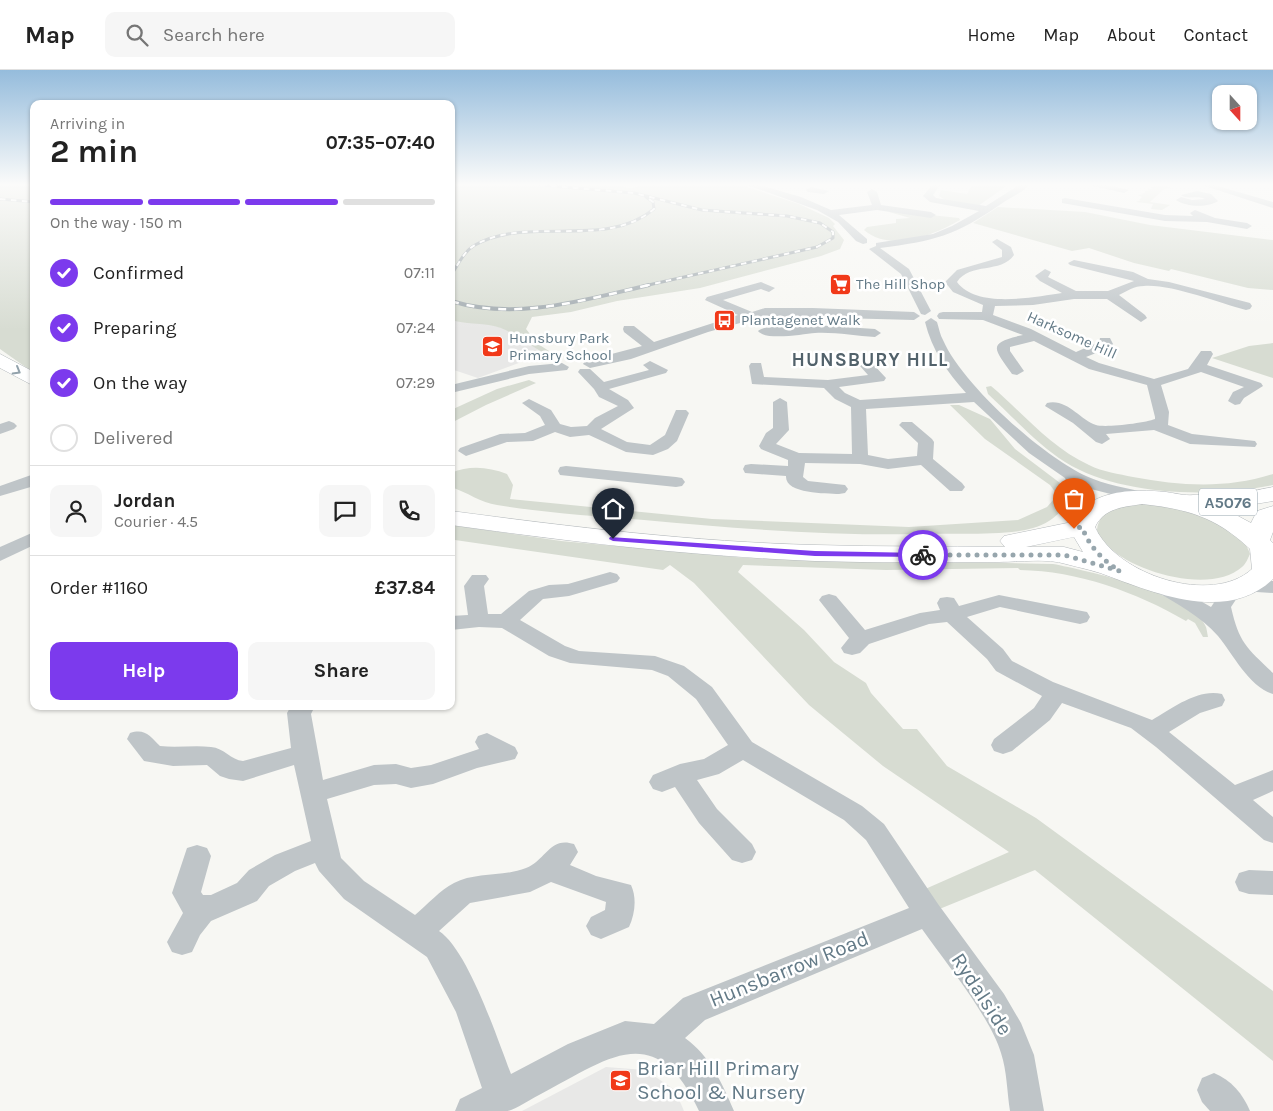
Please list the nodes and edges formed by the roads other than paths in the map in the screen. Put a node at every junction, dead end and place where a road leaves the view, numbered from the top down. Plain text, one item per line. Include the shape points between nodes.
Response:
1 (856, 234) edge
2 (942, 234) edge
3 (997, 242) dead end
4 (877, 247) junction
5 (955, 262) dead end
6 (1080, 263) dead end
7 (971, 268) junction
8 (1045, 272) dead end
9 (1145, 282) junction
10 (760, 284) dead end
11 (1110, 295) junction
12 (1074, 296) junction
13 (1233, 302) junction
14 (1246, 306) dead end
15 (987, 310) junction
16 (813, 312) junction
17 (1217, 314) dead end
18 (751, 316) junction
19 (928, 316) junction
20 (1141, 318) dead end
21 (629, 329) dead end
22 (814, 330) junction
23 (764, 331) dead end
24 (875, 333) dead end
25 (1034, 337) junction
26 (1110, 344) dead end
27 (655, 347) junction
28 (1206, 354) dead end
29 (1074, 357) junction
30 (0, 360) edge
31 (578, 365) junction
32 (650, 365) dead end
33 (756, 366) dead end
34 (866, 366) dead end
35 (1199, 367) junction
36 (1017, 371) dead end
37 (0, 378) edge
38 (30, 378) edge
39 (1154, 383) junction
40 (828, 384) junction
41 (1256, 386) junction
42 (601, 387) junction
43 (455, 388) edge
44 (1271, 391) dead end
45 (30, 396) edge
46 (977, 396) junction
47 (1235, 401) dead end
48 (780, 402) dead end
49 (529, 403) dead end
50 (858, 405) junction
51 (1059, 406) dead end
52 (681, 413) dead end
53 (907, 425) dead end
54 (1156, 426) junction
55 (554, 428) junction
56 (592, 430) junction
57 (1093, 430) junction
58 (1105, 442) dead end
59 (1250, 444) dead end
60 (629, 449) junction
61 (466, 451) dead end
62 (860, 459) junction
63 (925, 460) junction
64 (796, 464) junction
65 (751, 469) dead end
66 (566, 471) dead end
67 (617, 475) junction
68 (1073, 477) junction
69 (30, 482) edge
70 (676, 482) dead end
71 (956, 487) dead end
72 (839, 490) dead end
73 (0, 491) edge
74 (1273, 494) edge
75 (1142, 497) junction
76 (1183, 501) junction
77 (455, 507) edge
78 (1273, 513) edge
79 (455, 519) edge
80 (1085, 521) junction
81 (30, 539) edge
82 (1264, 547) edge
83 (3, 550) edge
84 (1120, 571) junction
85 (610, 578) dead end
86 (479, 579) dead end
87 (1161, 587) junction
88 (1251, 589) edge
89 (829, 600) dead end
90 (950, 609) junction
91 (1080, 617) dead end
92 (479, 620) junction
93 (506, 621) junction
94 (455, 623) edge
95 (1226, 632) junction
96 (1273, 686) edge
97 (1055, 692) junction
98 (1214, 700) dead end
99 (301, 710) edge
100 (1152, 731) junction
101 (139, 739) dead end
102 (487, 742) dead end
103 (1003, 745) dead end
104 (743, 748) junction
105 (304, 753) junction
106 (1273, 780) edge
107 (312, 793) junction
108 (1231, 798) junction
109 (1273, 832) edge
110 (325, 847) junction
111 (742, 852) dead end
112 (196, 856) dead end
113 (204, 908) junction
114 (928, 913) junction
115 (601, 926) dead end
116 (416, 932) junction
117 (182, 942) dead end
118 (660, 1040) junction
119 (502, 1096) junction
120 (472, 1111) edge
121 (716, 1111) edge
122 (1028, 1111) edge

1 - 4 street via 863,241 856,245
2 - 4 street
3 - 7 street via 1006,249 1009,255 1006,259
4 - 19 street via 908,276 918,302
5 - 7 street
6 - 9 street via 1133,275
7 - 15 street via 953,277 951,282 953,287
8 - 12 street via 1041,276 1044,279
9 - 11 street via 1129,285
9 - 13 street
10 - 18 street via 705,297
11 - 12 street
11 - 20 street
12 - 15 street
13 - 14 street
13 - 17 street
15 - 19 street, Harksome Hill
15 - 25 street, Harksome Hill
16 - 18 street, Harksome Hill via 765,312
16 - 19 street, Harksome Hill
16 - 22 street
18 - 27 street, Harksome Hill
19 - 46 street via 941,352
21 - 27 street via 640,340
22 - 23 street
22 - 24 street
25 - 29 street, Harksome Hill
25 - 36 street via 1003,346
26 - 29 street
27 - 31 street, Harksome Hill
28 - 35 street
29 - 39 street, Harksome Hill
30 -> 38 highway
31 - 42 street
31 - 43 street, Harksome Hill via 541,368
32 - 42 street via 661,370 635,380
33 - 40 street via 757,381
34 - 40 street via 879,378
35 - 39 street via 1193,372
35 - 41 street
37 - 45 highway
39 - 54 street via 1154,394 1163,417
40 - 50 street via 840,396
41 - 44 street
41 - 47 street via 1238,395
42 - 56 street via 604,394 623,403 626,408 600,421
46 - 50 street
46 - 68 street via 1045,458
48 - 64 street via 781,430 772,436 767,446
49 - 55 street via 546,413
50 - 62 street
51 - 57 street
52 - 60 street via 671,438 661,448
53 - 63 street via 926,442
54 - 57 street
54 - 59 street via 1190,439
55 - 56 street via 570,432
55 - 61 street via 527,438 506,437
56 - 60 street
57 - 58 street
60 - 67 street
62 - 63 street via 888,464
62 - 64 street
63 - 71 street
64 - 65 street
64 - 72 street via 794,479 804,486
66 - 67 street
67 - 70 street
68 - 75 street
68 - 80 street via 1082,495
69 - 73 street
74 - 76 highway, A5076 via 1230,502
75 - 76 highway
75 - 80 highway via 1100,505
76 - 82 highway via 1230,520
77 - 80 highway via 695,534 863,542 1018,541 1049,536
78 - 82 highway, A5076 via 1266,516
79 - 84 highway via 578,536 691,546 834,554 1064,555
80 - 84 highway via 1088,542 1107,563
81 - 83 street
82 - 88 highway via 1266,571
84 - 87 highway
85 - 93 street via 570,590 536,595
86 - 92 street via 474,586
87 - 88 highway via 1205,593
87 - 95 street via 1198,607
88 - 95 street via 1221,607
89 - 90 street via 857,644
90 - 91 street via 999,602 1039,602
90 - 97 street via 1004,666
92 - 93 street
92 - 94 street
93 - 104 street via 578,658 655,663 676,671 704,693
95 - 96 street via 1239,652
97 - 100 street via 1120,714
97 - 103 street via 1051,706 1043,715
98 - 100 street via 1192,707
99 - 105 street
100 - 108 street
101 - 105 street via 153,754 212,756 229,769 243,771
102 - 107 street via 506,753 411,778 374,774
104 - 111 street via 710,767 671,778
104 - 114 street, Rydalside via 853,813 876,832
105 - 107 street
106 - 108 street
107 - 110 street
108 - 109 street
110 - 113 street via 276,868 259,878 247,892 213,908
110 - 116 street via 329,864 354,890
112 - 113 street via 186,893 195,908
113 - 117 street
114 - 118 street, Hunsbarrow Road via 694,1008
114 - 122 street, Rydalside via 1010,1034 1018,1054
115 - 116 street via 619,918 621,894 593,887 557,861 530,880 463,892
116 - 119 street via 438,947 470,1007
118 - 119 street via 625,1037
118 - 121 street via 689,1061
119 - 120 street

